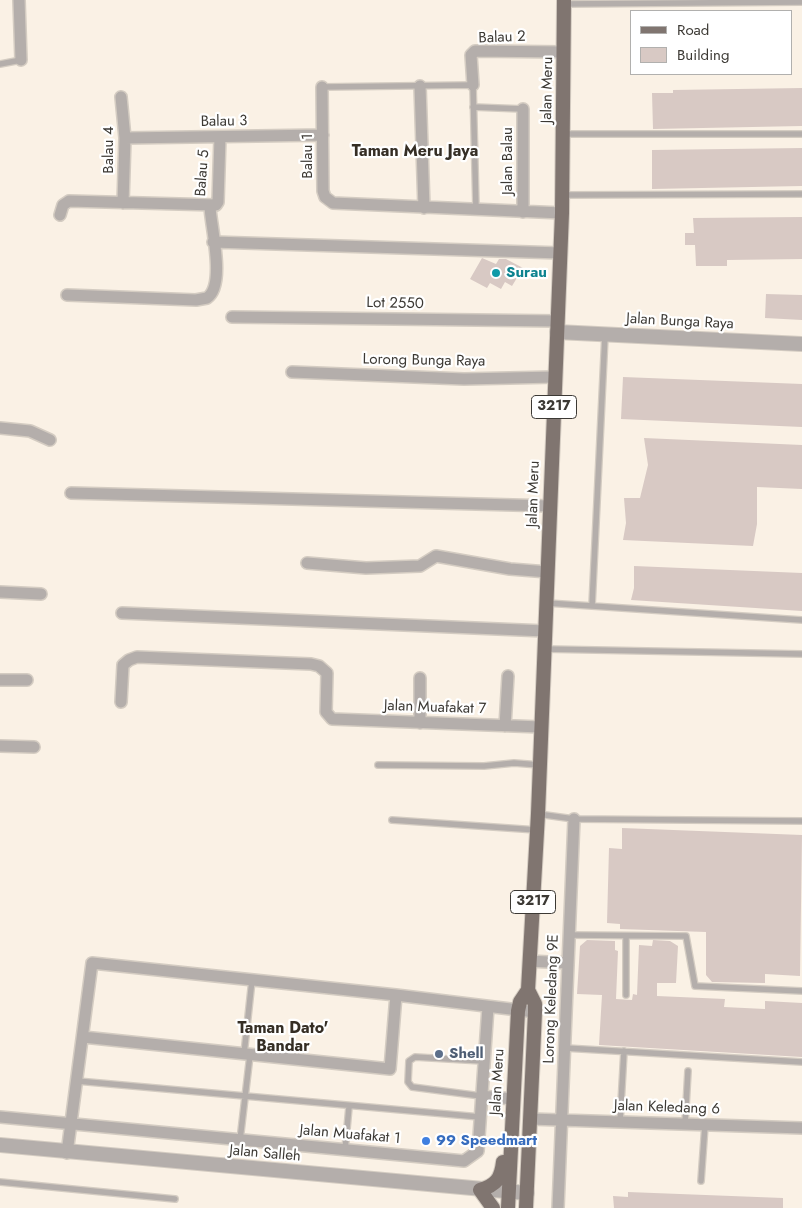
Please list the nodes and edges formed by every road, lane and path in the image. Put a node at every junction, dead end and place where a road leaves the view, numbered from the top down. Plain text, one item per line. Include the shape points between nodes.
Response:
1 (19, 0) edge
2 (564, 2) edge
3 (650, 2) edge
4 (802, 2) edge
5 (564, 52) junction
6 (21, 60) joint
7 (0, 64) edge
8 (473, 85) junction
9 (420, 86) junction
10 (322, 87) joint
11 (121, 97) dead end
12 (473, 107) junction
13 (523, 109) joint
14 (323, 134) junction
15 (563, 134) junction
16 (802, 134) edge
17 (126, 138) junction
18 (220, 138) junction
19 (802, 194) edge
20 (562, 195) junction
21 (122, 203) junction
22 (210, 206) junction
23 (424, 208) junction
24 (476, 210) junction
25 (523, 212) junction
26 (562, 214) junction
27 (60, 215) dead end
28 (214, 242) junction
29 (561, 253) junction
30 (67, 295) dead end
31 (232, 317) dead end
32 (558, 326) junction
33 (605, 335) junction
34 (802, 344) edge
35 (292, 372) dead end
36 (555, 377) junction
37 (0, 428) edge
38 (50, 440) dead end
39 (71, 493) dead end
40 (550, 506) junction
41 (307, 563) dead end
42 (548, 572) junction
43 (0, 592) edge
44 (42, 594) dead end
45 (546, 603) junction
46 (592, 606) junction
47 (122, 613) dead end
48 (802, 620) edge
49 (545, 632) junction
50 (544, 649) junction
51 (802, 654) edge
52 (508, 676) dead end
53 (420, 678) dead end
54 (0, 680) edge
55 (27, 680) dead end
56 (121, 702) dead end
57 (420, 723) junction
58 (505, 726) junction
59 (541, 727) junction
60 (0, 746) edge
61 (34, 747) dead end
62 (378, 765) dead end
63 (540, 765) junction
64 (538, 814) junction
65 (574, 819) junction
66 (392, 820) dead end
67 (802, 821) edge
68 (537, 830) junction
69 (569, 935) junction
70 (626, 936) junction
71 (530, 961) junction
72 (568, 962) junction
73 (252, 980) junction
74 (528, 990) junction
75 (802, 991) edge
76 (396, 995) junction
77 (626, 995) dead end
78 (488, 1007) junction
79 (518, 1012) junction
80 (535, 1012) junction
81 (83, 1037) junction
82 (565, 1048) junction
83 (624, 1051) junction
84 (247, 1054) junction
85 (483, 1061) junction
86 (802, 1062) edge
87 (688, 1071) dead end
88 (77, 1081) junction
89 (481, 1096) junction
90 (245, 1097) junction
91 (513, 1099) junction
92 (349, 1107) junction
93 (0, 1117) edge
94 (480, 1118) junction
95 (530, 1119) junction
96 (512, 1120) junction
97 (562, 1120) junction
98 (620, 1122) junction
99 (71, 1124) junction
100 (685, 1124) junction
101 (705, 1125) junction
102 (802, 1128) edge
103 (240, 1140) junction
104 (0, 1145) edge
105 (345, 1150) junction
106 (67, 1152) junction
107 (0, 1182) edge
108 (701, 1182) dead end
109 (480, 1190) junction
110 (508, 1192) junction
111 (527, 1193) junction
112 (176, 1199) dead end
113 (494, 1208) edge
114 (508, 1208) edge
115 (526, 1208) edge
116 (558, 1208) edge

1 - 6 street
2 - 3 lane
2 - 5 main road, Jalan Meru / 3217
3 - 4 lane
5 - 8 street, Balau 2 via 475,52 471,55
5 - 15 main road, Jalan Meru / 3217
6 - 7 lane
8 - 9 lane, Balau 1
8 - 12 lane
9 - 10 lane, Balau 1
9 - 23 street
10 - 14 street, Balau 1
11 - 17 street, Balau 4
12 - 13 lane
12 - 24 lane
13 - 25 street, Jalan Balau
14 - 18 street, Balau 3
14 - 23 street, Balau 1 via 323,191 333,203
15 - 16 lane
15 - 20 main road, Jalan Meru / 3217
17 - 18 street, Balau 3
17 - 21 street, Balau 4
18 - 22 street, Balau 5 via 218,202
19 - 20 lane
20 - 26 main road, Jalan Meru / 3217
21 - 22 street
21 - 27 street via 69,201 63,205
22 - 28 street
23 - 24 street, Balau 1
24 - 25 street, Balau 1
25 - 26 street, Balau 1
26 - 29 main road, Jalan Meru / 3217
28 - 29 street
28 - 30 street via 214,290 210,297 202,300
29 - 32 main road, Jalan Meru / 3217
31 - 32 street, Lot 2550
32 - 33 street, Jalan Bunga Raya
32 - 36 main road, Jalan Meru / 3217
33 - 34 street, Jalan Bunga Raya
33 - 46 lane
35 - 36 street, Lorong Bunga Raya via 464,379
36 - 40 main road, Jalan Meru / 3217
37 - 38 street via 30,430
39 - 40 street
40 - 42 main road, Jalan Meru / 3217
41 - 42 street via 366,568 420,566 436,556
42 - 45 main road, Jalan Meru / 3217
43 - 44 street
45 - 46 lane
45 - 49 main road, Jalan Meru / 3217
46 - 48 lane
47 - 49 street
49 - 50 main road, Jalan Meru / 3217
50 - 51 lane
50 - 59 main road, Jalan Meru / 3217
52 - 58 street
53 - 57 street
54 - 55 street
56 - 57 street, Jalan Muafakat 7 via 123,665 137,657 311,664 327,673 328,716 338,720
57 - 58 street, Jalan Muafakat 7
58 - 59 street, Jalan Muafakat 7
59 - 63 main road, Jalan Meru / 3217
60 - 61 street
62 - 63 lane
63 - 64 main road, Jalan Meru / 3217
64 - 65 lane
64 - 68 main road, Jalan Meru / 3217
65 - 67 lane
65 - 69 street, Lorong Keledang 9E
66 - 68 lane
68 - 71 main road, Jalan Meru / 3217
69 - 70 lane
69 - 72 street, Lorong Keledang 9E
70 - 75 lane via 686,936 695,986
70 - 77 lane
71 - 72 street
71 - 74 main road, Jalan Meru / 3217
72 - 82 street, Lorong Keledang 9E
73 - 76 street
73 - 81 street via 92,963
73 - 84 lane
74 - 79 main road, Jalan Meru / 3217
74 - 80 main road, Jalan Meru / 3217
76 - 78 street
76 - 84 street via 390,1069
78 - 79 street
78 - 85 street, Jalan Muafakat 1
79 - 80 street
79 - 91 main road, Jalan Meru / 3217
80 - 95 main road, Jalan Meru / 3217
81 - 84 street
81 - 88 street
82 - 83 lane
82 - 97 street, Lorong Keledang 9E
83 - 86 lane
83 - 98 lane
84 - 90 lane
85 - 89 street, Jalan Muafakat 1
85 - 89 lane via 415,1057 409,1061 408,1082 412,1087
87 - 100 lane
88 - 90 lane
88 - 99 street
89 - 91 street
89 - 94 street, Jalan Muafakat 1
90 - 92 lane
90 - 103 lane
91 - 96 main road, Jalan Meru / 3217
92 - 94 lane
92 - 105 lane
93 - 99 street, Jalan Muafakat 1
94 - 105 street, Jalan Muafakat 1 via 478,1151 464,1161
95 - 97 street, Jalan Keledang 6
95 - 111 main road, Jalan Meru / 3217
96 - 109 main road via 506,1136 501,1176 493,1186
96 - 110 main road, Jalan Meru / 3217
97 - 98 street, Jalan Keledang 6
97 - 116 street, Lorong Keledang 9E
98 - 100 street, Jalan Keledang 6
99 - 103 street, Jalan Muafakat 1
99 - 106 street
100 - 101 street, Jalan Keledang 6
101 - 102 street, Jalan Keledang 6
101 - 108 lane
103 - 105 street, Jalan Muafakat 1
104 - 106 street, Jalan Salleh
106 - 109 street, Jalan Salleh
107 - 112 lane
109 - 110 street, Jalan Salleh
109 - 113 main road
110 - 111 street, Jalan Salleh
110 - 114 main road, Jalan Meru / 3217
111 - 115 main road, Jalan Meru / 3217

